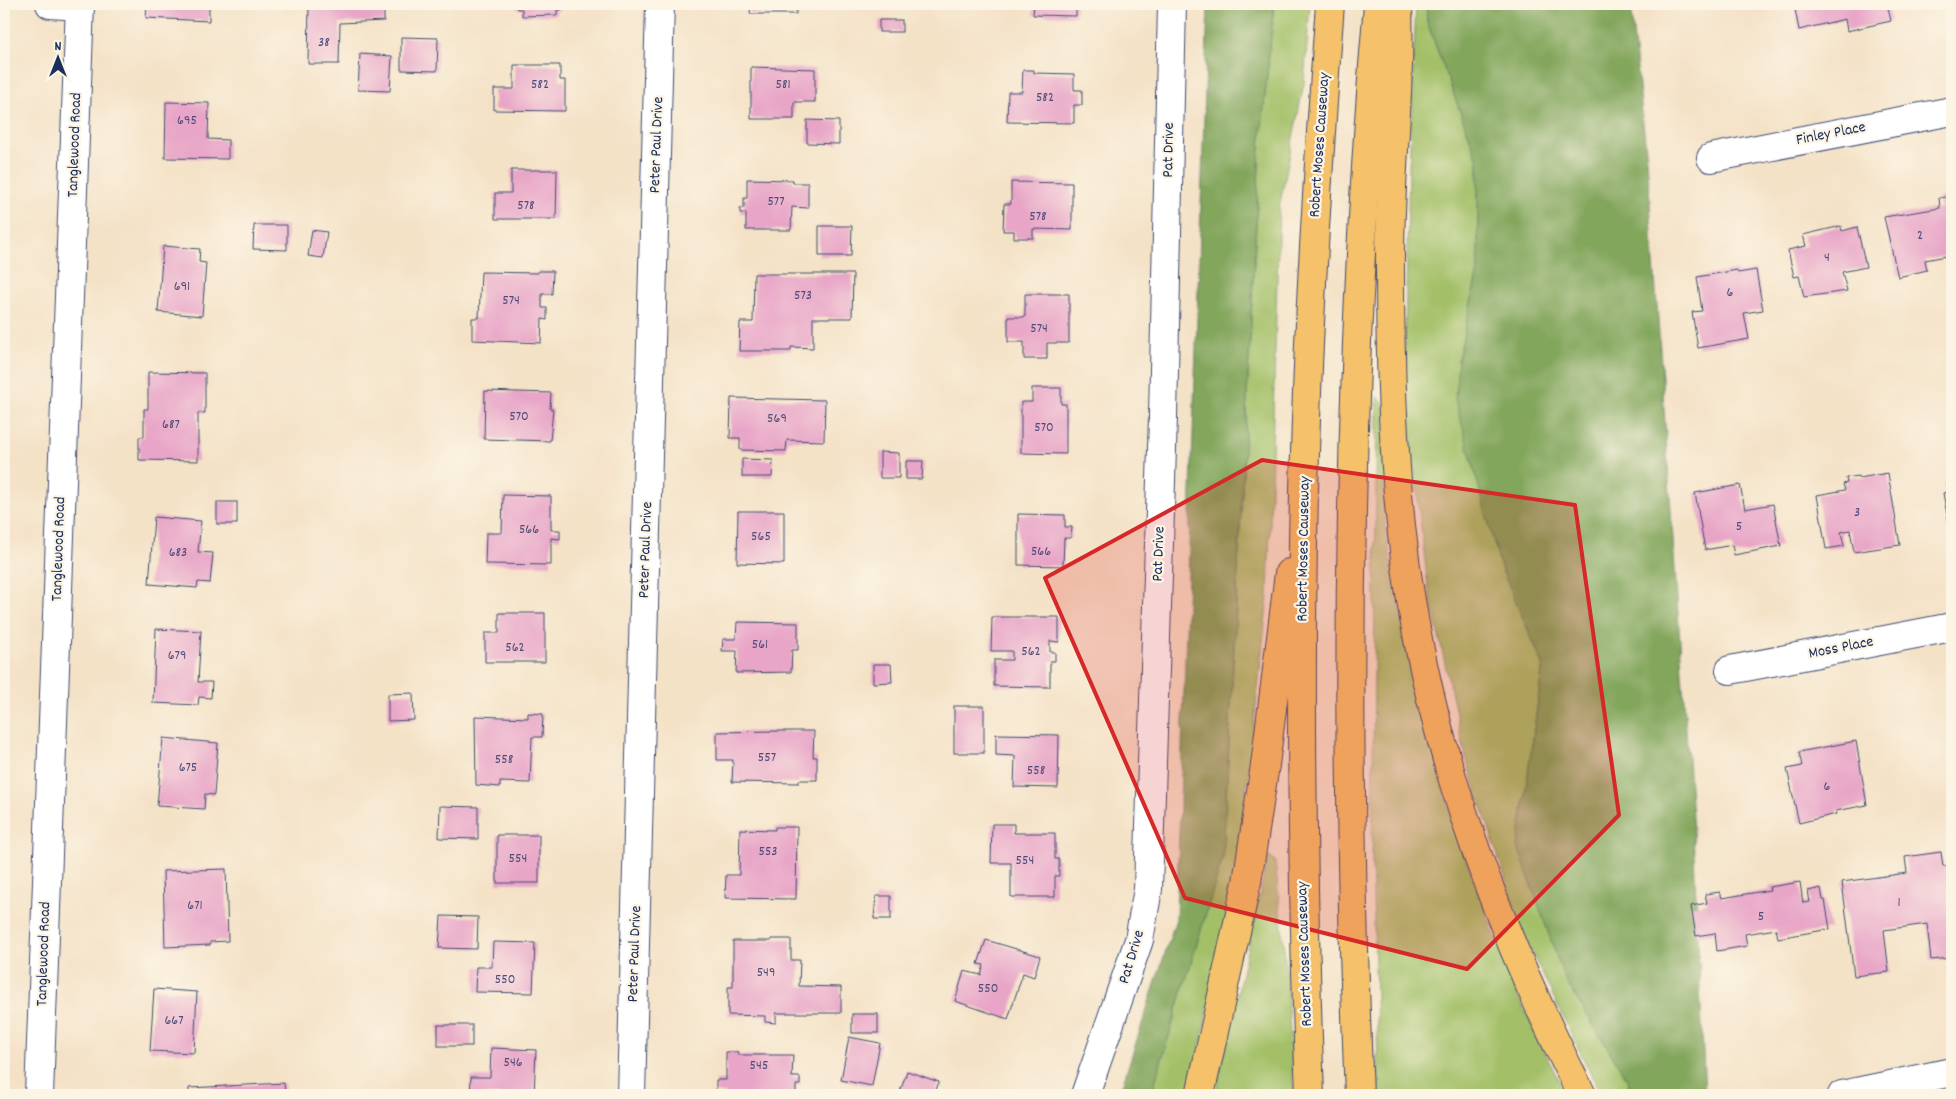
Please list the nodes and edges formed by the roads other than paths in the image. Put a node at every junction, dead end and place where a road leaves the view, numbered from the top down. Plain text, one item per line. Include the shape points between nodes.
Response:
1 (50, 4) edge
2 (660, 4) edge
3 (1172, 4) edge
4 (1330, 4) edge
5 (1378, 4) edge
6 (1398, 4) edge
7 (80, 5) edge
8 (1952, 110) edge
9 (1711, 158) dead end
10 (1305, 455) junction
11 (1952, 627) edge
12 (1730, 670) dead end
13 (1952, 1072) edge
14 (39, 1095) edge
15 (631, 1095) edge
16 (1085, 1095) edge
17 (1200, 1095) edge
18 (1310, 1095) edge
19 (1359, 1095) edge
20 (1582, 1095) edge
21 (1842, 1095) edge

1 - 7 street
2 - 15 street, Peter Paul Drive
3 - 16 street, Pat Drive via 1148,890 1139,940
4 - 10 highway, Robert Moses Causeway via 1315,216
5 - 19 highway via 1364,209 1351,641 1352,882
6 - 20 highway via 1400,49 1390,215 1391,318 1397,486 1408,581 1435,712 1484,873 1530,988
7 - 14 street, Tanglewood Road
8 - 9 street, Finley Place
10 - 17 highway via 1256,826 1236,938
10 - 18 highway, Robert Moses Causeway via 1301,787
11 - 12 street, Moss Place
13 - 21 street

